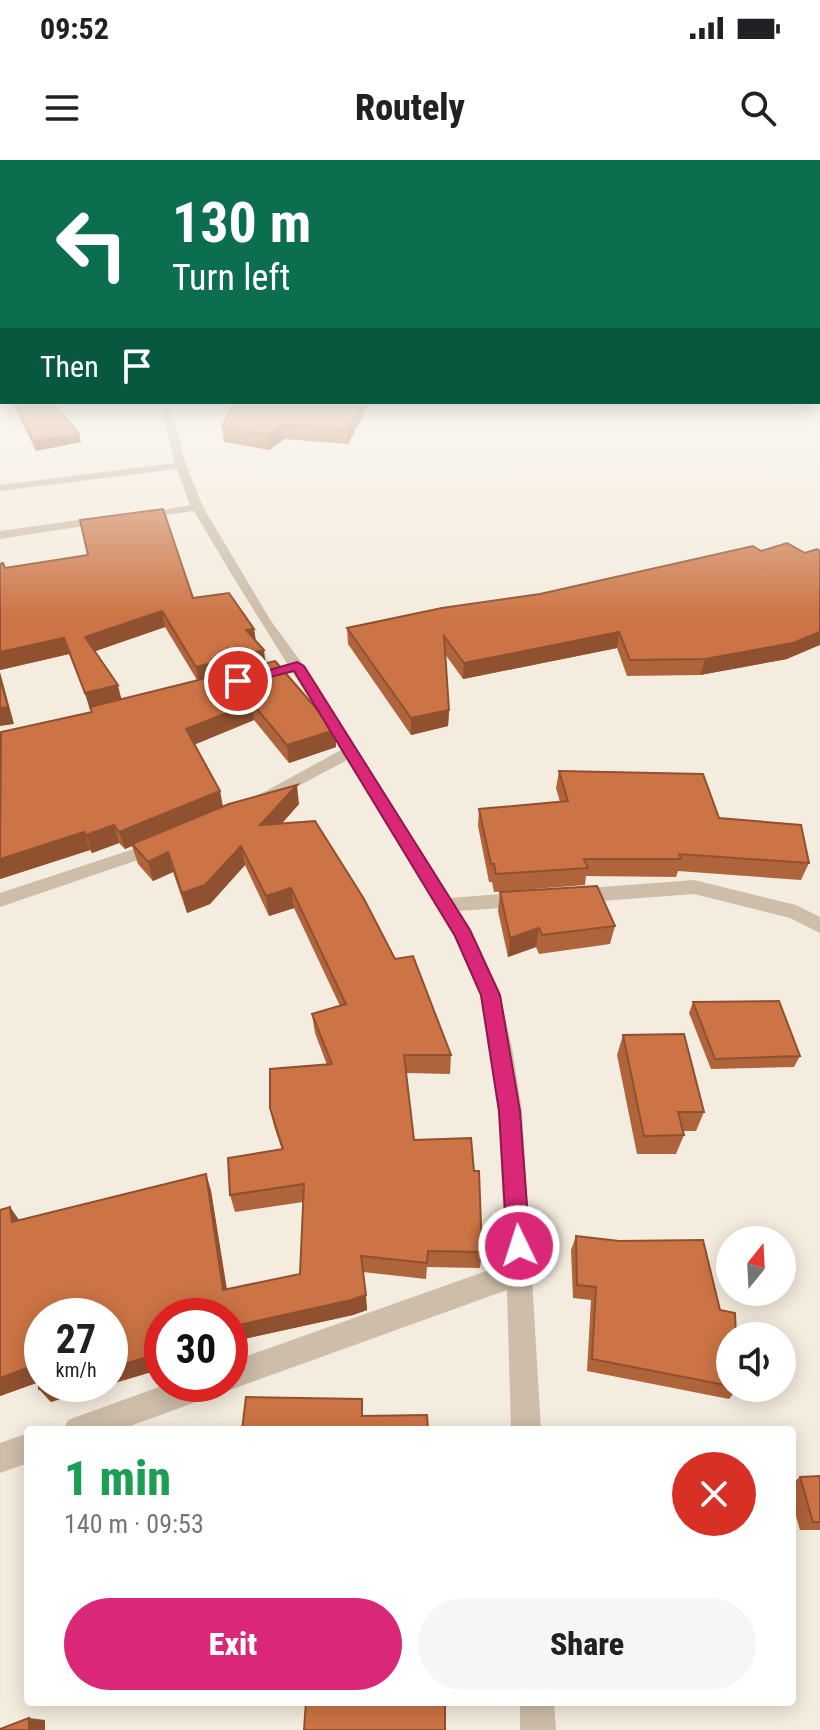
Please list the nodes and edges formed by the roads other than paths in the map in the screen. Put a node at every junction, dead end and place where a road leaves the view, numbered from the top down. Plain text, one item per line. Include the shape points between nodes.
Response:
1 (140, 470) edge
2 (183, 470) edge
3 (0, 488) edge
4 (197, 507) junction
5 (0, 535) edge
6 (351, 751) junction
7 (235, 813) edge
8 (177, 838) edge
9 (0, 900) edge
10 (444, 905) junction
11 (820, 926) edge
12 (520, 1272) junction
13 (248, 1370) edge
14 (157, 1402) edge
15 (89, 1426) edge
16 (526, 1426) edge
17 (24, 1449) edge
18 (0, 1458) edge
19 (537, 1706) edge
20 (538, 1730) edge

1 - 3 street
2 - 4 street
4 - 5 street
4 - 6 street via 290,668
6 - 7 street
6 - 10 street
8 - 9 street
10 - 11 street via 694,887 796,912
10 - 12 street via 490,995 501,1048
12 - 13 street
12 - 16 street
14 - 15 street
17 - 18 street
19 - 20 street

